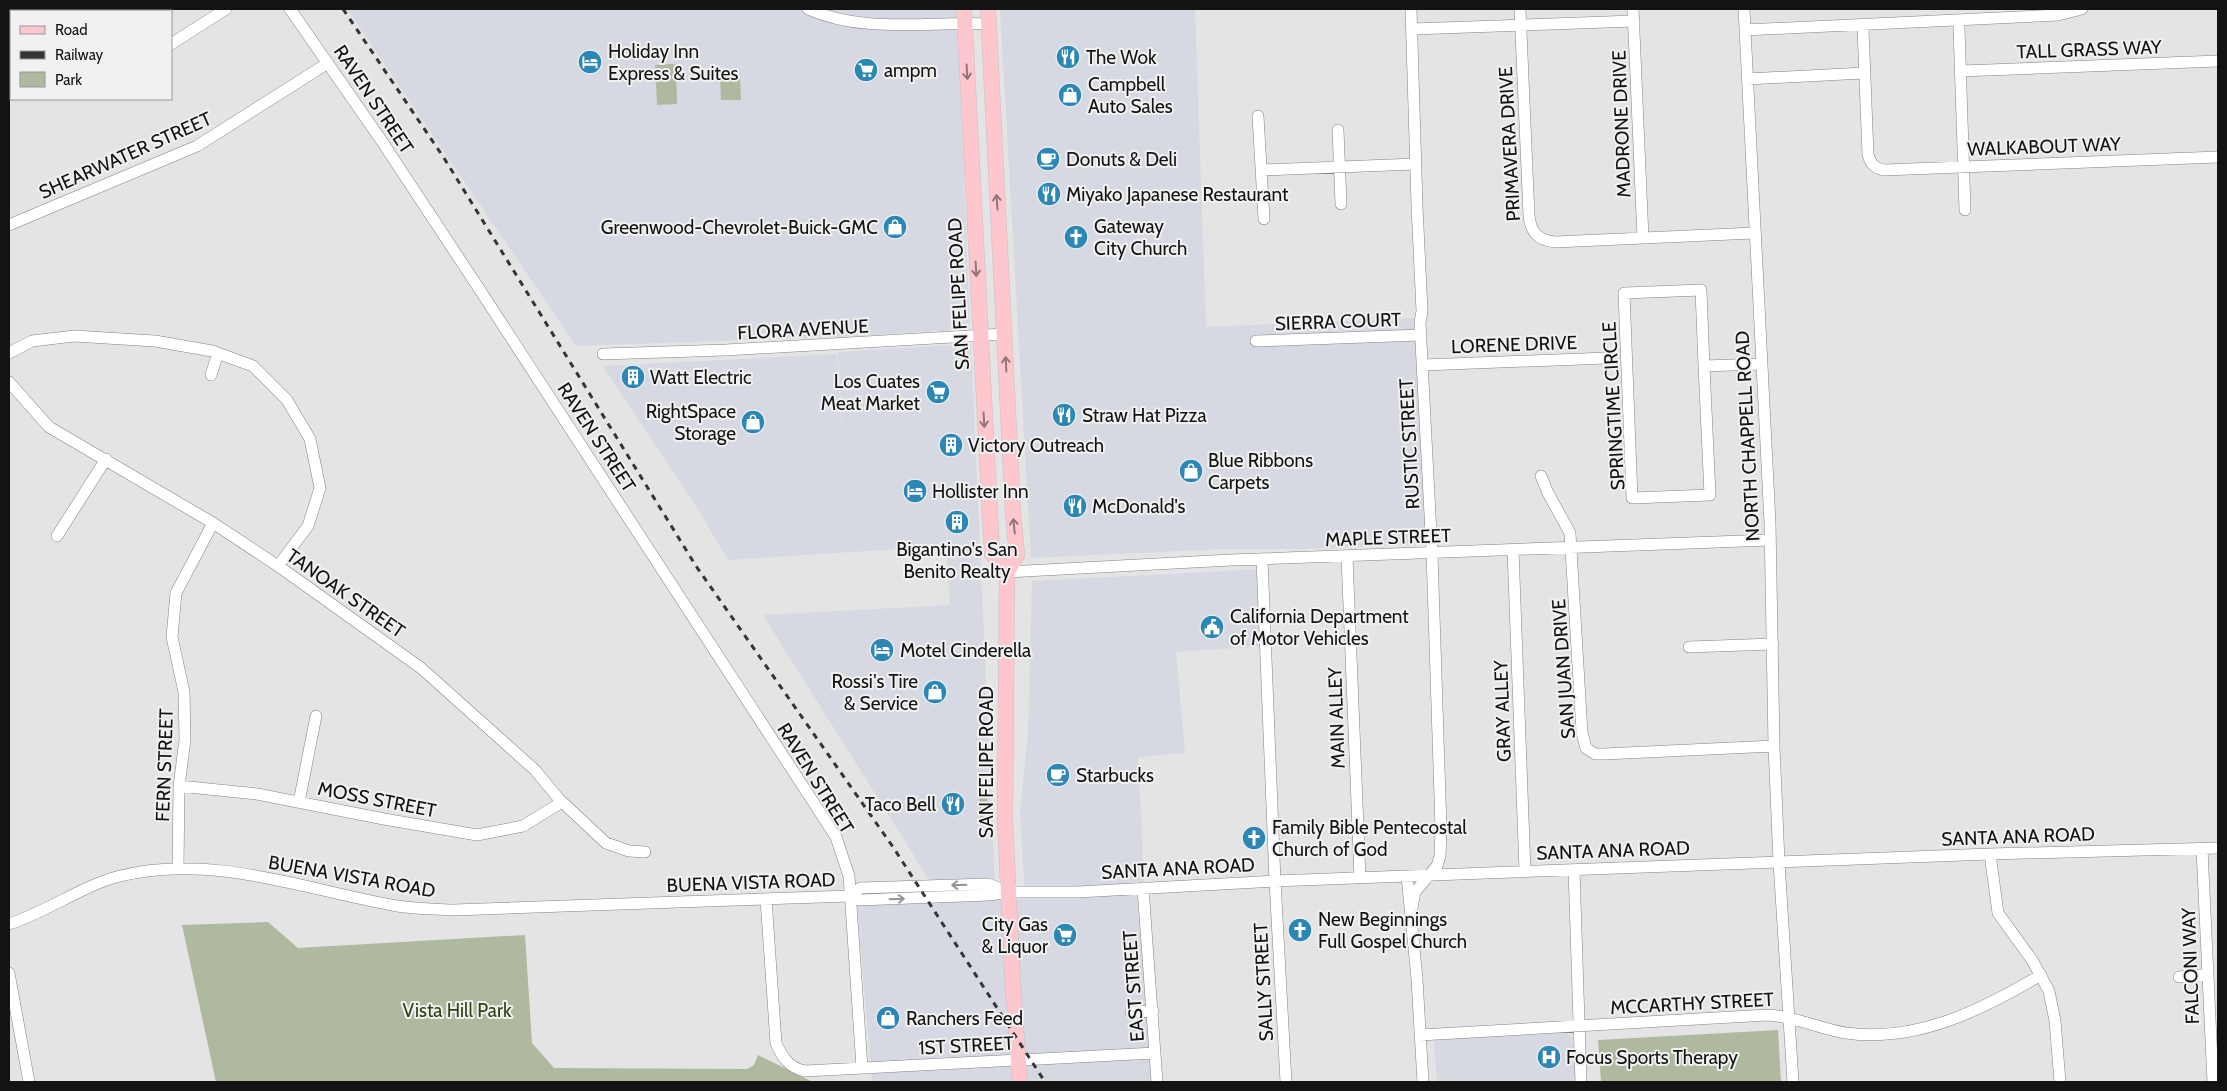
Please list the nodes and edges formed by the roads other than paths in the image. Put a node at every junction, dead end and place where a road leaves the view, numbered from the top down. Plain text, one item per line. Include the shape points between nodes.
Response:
1 (226, 9) edge
2 (290, 9) edge
3 (808, 9) edge
4 (1411, 9) edge
5 (1520, 9) edge
6 (1633, 9) edge
7 (1744, 9) edge
8 (2082, 9) edge
9 (964, 16) edge
10 (988, 16) edge
11 (1634, 21) junction
12 (1521, 24) junction
13 (1959, 27) dead end
14 (1862, 28) dead end
15 (1412, 29) junction
16 (1745, 30) junction
17 (172, 43) edge
18 (2218, 61) edge
19 (328, 63) junction
20 (1961, 72) junction
21 (1864, 74) junction
22 (1747, 79) junction
23 (1258, 116) dead end
24 (1338, 130) dead end
25 (2218, 157) edge
26 (1415, 164) junction
27 (1340, 166) junction
28 (1964, 167) junction
29 (1262, 170) junction
30 (1341, 204) dead end
31 (1966, 210) dead end
32 (1264, 219) dead end
33 (9, 225) edge
34 (1754, 233) junction
35 (1643, 238) junction
36 (1004, 334) junction
37 (1421, 335) junction
38 (980, 336) junction
39 (1256, 341) dead end
40 (9, 353) edge
41 (218, 353) junction
42 (603, 354) dead end
43 (1607, 358) dead end
44 (1760, 364) junction
45 (1423, 365) junction
46 (1704, 366) junction
47 (211, 376) dead end
48 (9, 382) edge
49 (106, 459) junction
50 (1541, 476) dead end
51 (213, 523) junction
52 (57, 536) dead end
53 (1770, 540) junction
54 (1572, 548) junction
55 (1513, 550) junction
56 (1432, 552) junction
57 (1347, 556) junction
58 (1262, 559) junction
59 (278, 566) junction
60 (1007, 572) junction
61 (1773, 644) junction
62 (1689, 647) dead end
63 (316, 716) dead end
64 (1774, 746) junction
65 (179, 786) junction
66 (299, 802) junction
67 (562, 802) junction
68 (2218, 848) edge
69 (2202, 849) junction
70 (645, 852) dead end
71 (1990, 854) junction
72 (1779, 862) junction
73 (178, 868) junction
74 (1574, 870) junction
75 (1525, 871) junction
76 (1432, 875) junction
77 (1407, 876) junction
78 (1360, 878) junction
79 (1275, 881) junction
80 (1144, 888) junction
81 (1009, 892) junction
82 (850, 896) junction
83 (766, 899) junction
84 (1411, 913) junction
85 (9, 924) edge
86 (9, 973) edge
87 (2208, 974) junction
88 (2041, 976) junction
89 (2179, 977) dead end
90 (2214, 995) edge
91 (1153, 1011) junction
92 (1131, 1012) dead end
93 (1790, 1017) junction
94 (1579, 1026) junction
95 (1420, 1035) junction
96 (1155, 1053) junction
97 (1019, 1060) junction
98 (862, 1067) junction
99 (29, 1082) edge
100 (1020, 1082) edge
101 (1157, 1082) edge
102 (1286, 1082) edge
103 (1423, 1082) edge
104 (1581, 1082) edge
105 (1794, 1082) edge
106 (2060, 1082) edge
107 (2213, 1082) edge

1 - 17 street
2 - 19 street, RAVEN STREET
3 - 9 street via 862,23
4 - 15 street, RUSTIC STREET
5 - 12 street, PRIMAVERA DRIVE
6 - 11 street, MADRONE DRIVE
7 - 16 street, NORTH CHAPPELL ROAD
8 - 16 street via 2058,15
9 - 10 street
9 -> 38 main road, SAN FELIPE ROAD
36 -> 10 main road, SAN FELIPE ROAD
11 - 12 street
11 - 35 street, MADRONE DRIVE
12 - 15 street
12 - 35 street, PRIMAVERA DRIVE via 1532,230 1547,241
13 - 20 street
14 - 21 street
15 - 26 street, RUSTIC STREET
16 - 22 street, NORTH CHAPPELL ROAD
18 - 20 street, TALL GRASS WAY
19 - 33 street, SHEARWATER STREET via 197,146
19 - 82 street, RAVEN STREET via 550,397 836,838 849,876
20 - 28 street
21 - 22 street
21 - 28 street, WALKABOUT WAY via 1868,155 1873,165 1884,170
22 - 34 street, NORTH CHAPPELL ROAD
23 - 29 street
24 - 27 street
25 - 28 street, WALKABOUT WAY
26 - 27 street
26 - 37 street, RUSTIC STREET
27 - 29 street
27 - 30 street
28 - 31 street
29 - 32 street
34 - 35 street, PRIMAVERA DRIVE
34 - 44 street, NORTH CHAPPELL ROAD
36 - 38 street, FLORA AVENUE
60 -> 36 main road, SAN FELIPE ROAD via 1017,555
37 - 39 street, SIERRA COURT
37 - 45 street, RUSTIC STREET
38 - 42 street, FLORA AVENUE
38 -> 60 main road, SAN FELIPE ROAD via 992,554
40 - 41 street via 32,341 74,336 154,341
41 - 47 street
41 - 59 street via 253,366 287,400 310,438 320,488 308,526
43 - 45 street, LORENE DRIVE
44 - 46 street
44 - 53 street, NORTH CHAPPELL ROAD
45 - 56 street, RUSTIC STREET
46 - 46 street, SPRINGTIME CIRCLE via 1701,290 1624,293 1632,498 1710,495
48 - 49 street, TANOAK STREET via 49,427
49 - 51 street, TANOAK STREET
49 - 52 street
50 - 54 street via 1566,522
51 - 59 street, TANOAK STREET
51 - 65 street, FERN STREET via 176,593 172,637 184,692 185,740
53 - 54 street, MAPLE STREET
53 - 61 street, NORTH CHAPPELL ROAD
54 - 55 street, MAPLE STREET
54 - 64 street, SAN JUAN DRIVE via 1582,733 1589,752
55 - 56 street, MAPLE STREET
55 - 75 street, GRAY ALLEY
56 - 57 street, MAPLE STREET
56 - 76 street, RUSTIC STREET via 1441,828 1440,856
57 - 58 street, MAPLE STREET
57 - 78 street, MAIN ALLEY
58 - 60 street, MAPLE STREET
58 - 79 street, SALLY STREET
59 - 67 street, TANOAK STREET via 421,668 535,770
60 - 81 main road, SAN FELIPE ROAD via 1005,820
61 - 62 street
61 - 64 street, NORTH CHAPPELL ROAD
63 - 66 street
64 - 72 street, NORTH CHAPPELL ROAD
65 - 66 street, MOSS STREET
65 - 73 street, FERN STREET
66 - 67 street, MOSS STREET via 477,835 524,826
67 - 70 street, TANOAK STREET via 606,843 629,851
68 - 69 street, SANTA ANA ROAD
69 - 71 street, SANTA ANA ROAD
69 - 87 street, FALCONI WAY
71 - 72 street, SANTA ANA ROAD
71 - 88 street via 1998,913
72 - 74 street, SANTA ANA ROAD
72 - 93 street, NORTH CHAPPELL ROAD
73 - 83 street, BUENA VISTA ROAD via 220,870 398,906 454,910
73 - 85 street, BUENA VISTA ROAD via 119,876
74 - 75 street, SANTA ANA ROAD
74 - 94 street
75 - 76 street, SANTA ANA ROAD
76 - 77 street, SANTA ANA ROAD
76 - 84 street via 1415,892
77 - 78 street, SANTA ANA ROAD
77 - 84 street
78 - 79 street, SANTA ANA ROAD
79 - 80 street, SANTA ANA ROAD
79 - 102 street, SALLY STREET
80 - 81 street, SANTA ANA ROAD
80 - 91 street, EAST STREET
81 - 82 street, BUENA VISTA ROAD via 859,900
81 - 97 main road, SAN FELIPE ROAD
82 - 83 street, BUENA VISTA ROAD
82 - 98 street, RAVEN STREET
83 - 98 street, 1ST STREET via 774,1030 784,1058 797,1070 805,1071
84 - 95 street
86 - 99 street
87 - 89 street
87 - 90 street, FALCONI WAY
88 - 93 street, MCCARTHY STREET via 1966,1015 1912,1030 1880,1034 1844,1033
88 - 106 street via 2052,1001
90 - 107 street, FALCONI WAY
91 - 92 street
91 - 96 street, EAST STREET
93 - 94 street, MCCARTHY STREET via 1768,1015
93 - 105 street, NORTH CHAPPELL ROAD
94 - 95 street, MCCARTHY STREET
94 - 104 street
95 - 103 street
96 - 97 street, 1ST STREET
96 - 101 street, EAST STREET
97 - 98 street, 1ST STREET
97 - 100 main road, SAN FELIPE ROAD

